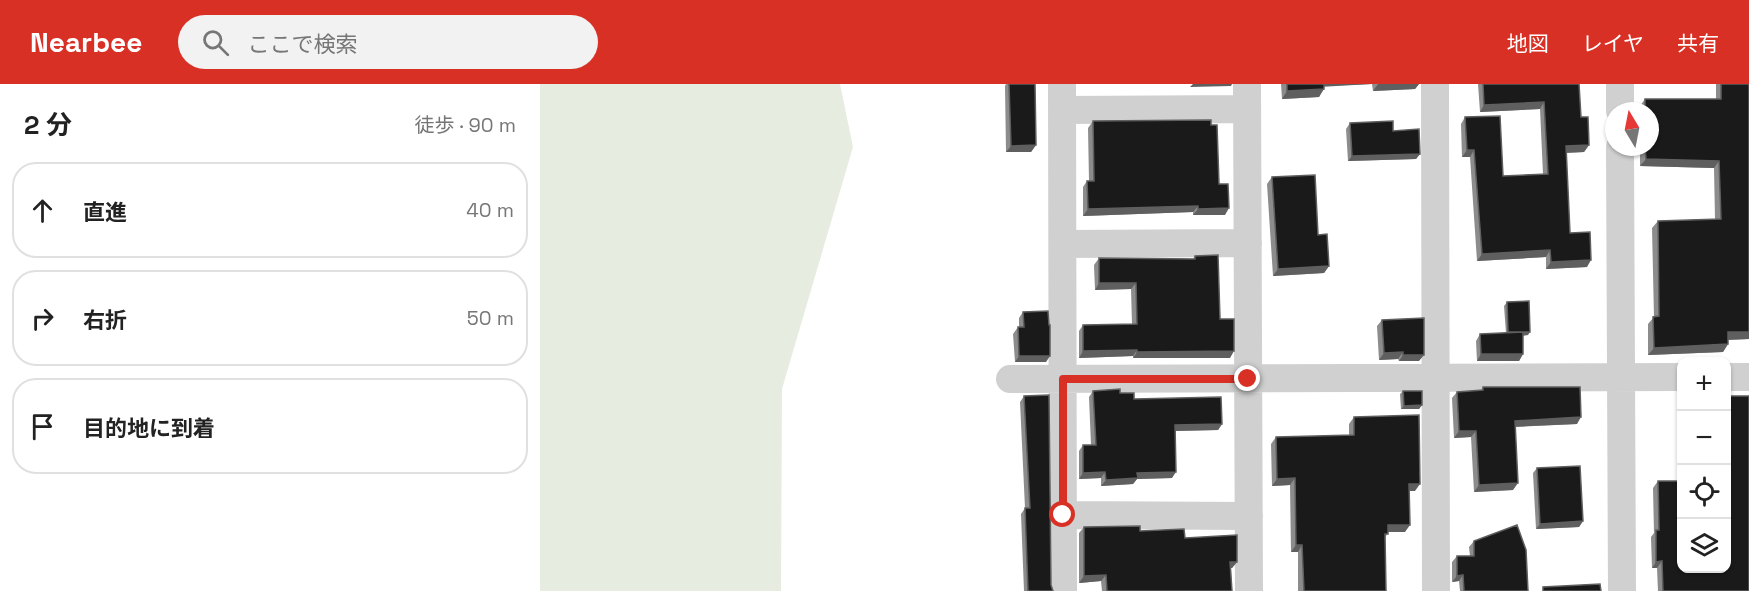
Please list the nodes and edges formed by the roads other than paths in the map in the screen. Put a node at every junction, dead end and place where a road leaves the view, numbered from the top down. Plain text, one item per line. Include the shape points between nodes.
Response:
1 (1435, 84) edge
2 (1620, 84) edge
3 (1247, 96) edge
4 (1062, 97) edge
5 (1620, 102) edge
6 (1620, 156) edge
7 (1248, 243) junction
8 (1063, 244) junction
9 (1621, 377) junction
10 (1677, 377) edge
11 (1731, 377) edge
12 (1749, 377) edge
13 (1436, 378) junction
14 (1063, 379) junction
15 (1248, 379) junction
16 (1010, 380) dead end
17 (1063, 515) junction
18 (1249, 516) junction
19 (1063, 591) edge
20 (1249, 591) edge
21 (1436, 591) edge
22 (1622, 591) edge

1 - 13 street
2 - 5 street
3 - 4 street
3 - 7 street
4 - 8 street
6 - 9 street
7 - 8 street
7 - 15 street
8 - 14 street
9 - 10 street
9 - 13 street
9 - 22 street
11 - 12 street
13 - 15 street
13 - 21 street
14 - 15 street
14 - 16 street
14 - 17 street
15 - 18 street
17 - 18 street
17 - 19 street
18 - 20 street

